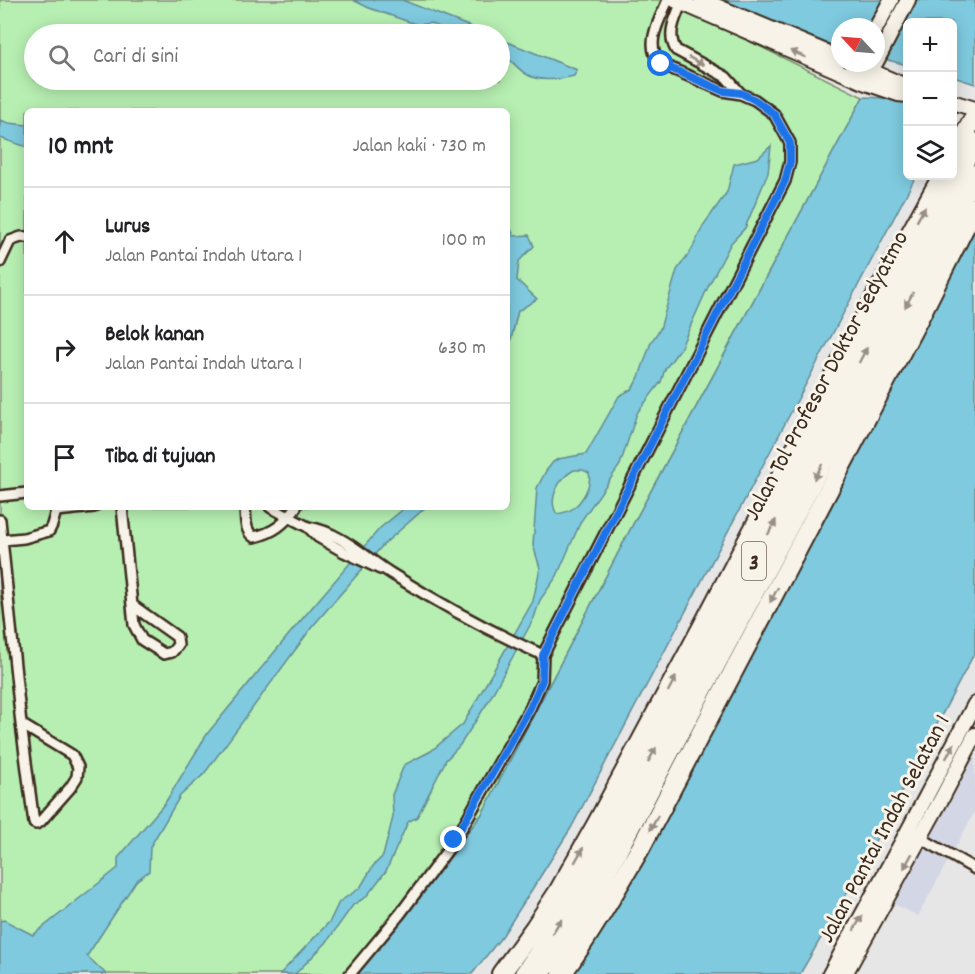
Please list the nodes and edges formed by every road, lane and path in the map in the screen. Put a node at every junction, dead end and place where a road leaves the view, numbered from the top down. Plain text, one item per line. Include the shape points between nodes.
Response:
1 (668, 0) edge
2 (702, 0) edge
3 (891, 0) edge
4 (908, 0) edge
5 (680, 1) edge
6 (881, 18) edge
7 (885, 45) edge
8 (831, 54) edge
9 (831, 58) edge
10 (877, 72) edge
11 (880, 72) edge
12 (903, 84) edge
13 (741, 93) junction
14 (903, 94) edge
15 (957, 104) edge
16 (975, 109) edge
17 (975, 116) edge
18 (975, 142) edge
19 (957, 148) edge
20 (975, 174) edge
21 (940, 180) edge
22 (975, 207) edge
23 (24, 237) edge
24 (0, 262) edge
25 (24, 493) edge
26 (0, 496) edge
27 (55, 510) edge
28 (122, 510) edge
29 (245, 510) edge
30 (275, 510) edge
31 (294, 510) edge
32 (289, 518) junction
33 (0, 520) edge
34 (3, 540) junction
35 (132, 605) junction
36 (543, 655) junction
37 (975, 704) edge
38 (21, 724) junction
39 (975, 735) edge
40 (914, 835) junction
41 (975, 868) edge
42 (350, 974) edge
43 (501, 974) edge
44 (524, 974) edge
45 (541, 974) edge
46 (562, 974) edge
47 (830, 974) edge
48 (845, 974) edge

1 - 13 street via 655,29 653,48 658,61 723,91
2 - 8 street
3 - 6 street
4 - 7 street
9 -> 5 street
5 -> 13 street via 670,34 674,47 726,77
10 - 14 street
11 - 12 street
13 - 36 street via 774,114 790,143 785,181
15 - 16 street
17 - 19 highway
44 -> 18 highway, Jalan Tol Profesor Doktor Sedyatmo / 3 via 607,840
20 -> 45 highway, Jalan Tol Profesor Doktor Sedyatmo / 3 via 616,854
43 -> 21 highway, Jalan Tol Profesor Doktor Sedyatmo / 3 via 558,892 596,825
22 -> 46 highway, 3 via 641,847
23 - 24 street via 10,241
25 - 26 street
27 - 34 street via 49,531
28 - 35 street
29 - 32 street via 246,528 254,537 268,534
30 - 32 street
31 - 32 street
32 - 36 street via 321,529 347,549
33 - 34 street
34 - 38 street
35 - 35 street via 134,625 142,640 164,654 172,652 178,645 177,637
36 - 42 street via 542,681 530,708 454,840
40 -> 37 street, Jalan Pantai Indah Selatan 1
38 - 38 street via 72,755 78,766 70,788 36,824
39 - 40 street, Jalan Pantai Indah Selatan 1
40 - 41 street
47 -> 40 street, Jalan Pantai Indah Selatan 1
40 -> 48 street, Jalan Pantai Indah Selatan 1

